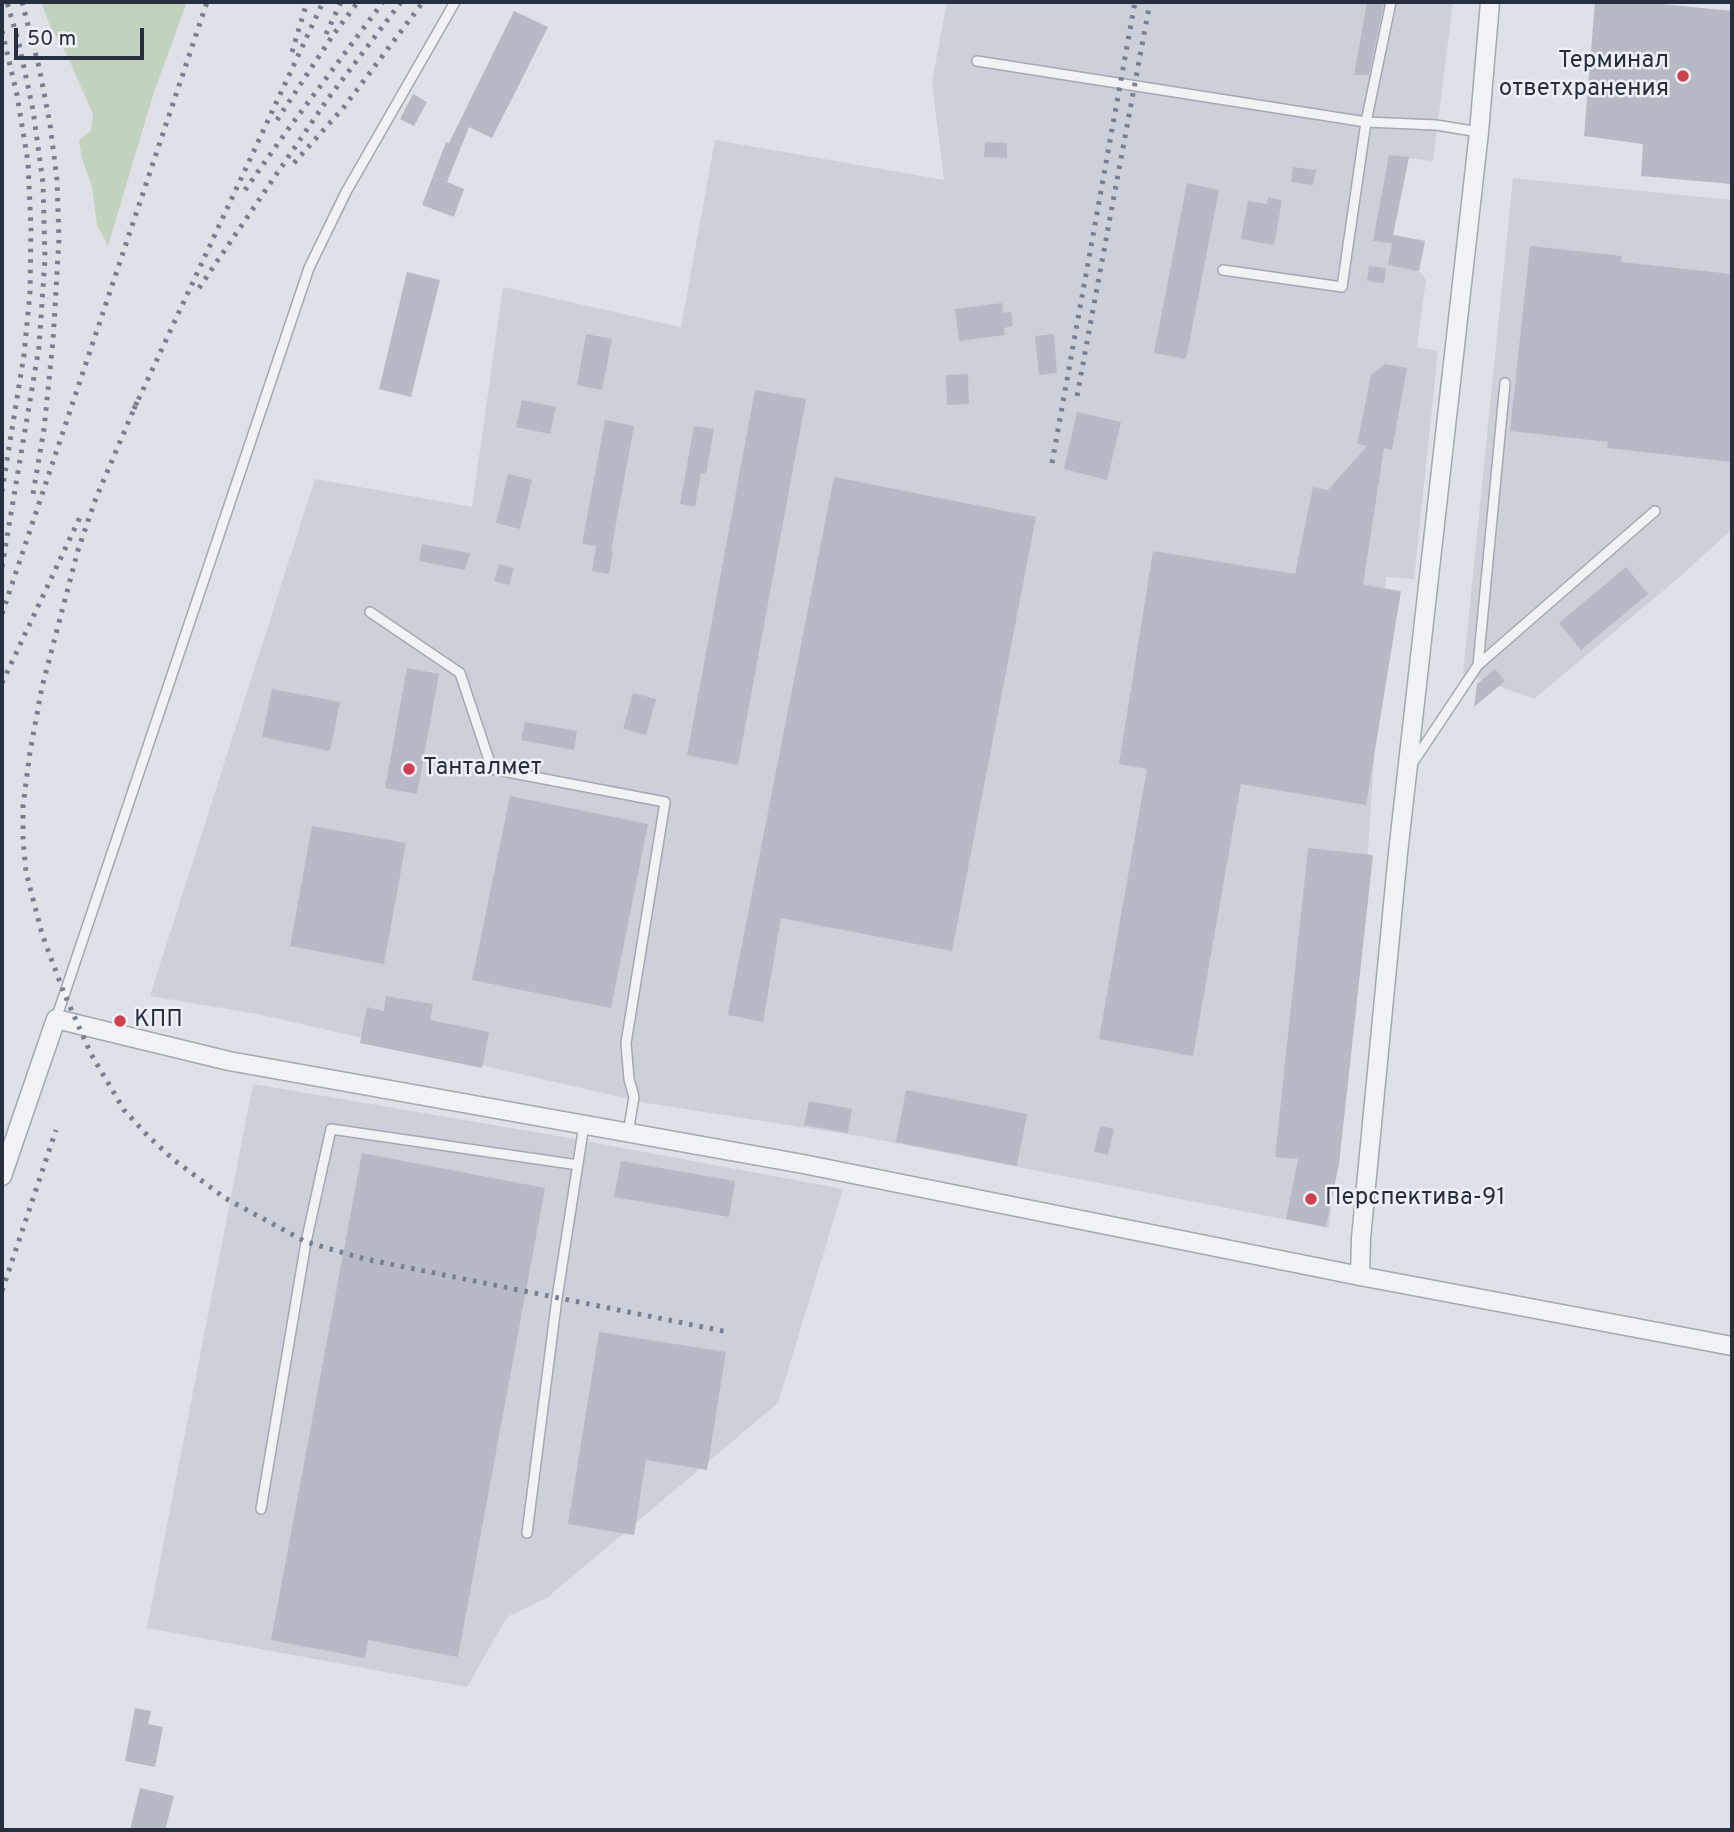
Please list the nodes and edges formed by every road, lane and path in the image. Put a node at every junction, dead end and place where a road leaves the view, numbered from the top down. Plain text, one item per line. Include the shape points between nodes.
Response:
1 (455, 2) edge
2 (1391, 2) edge
3 (1490, 2) edge
4 (977, 61) dead end
5 (1366, 122) junction
6 (1479, 132) junction
7 (1223, 270) dead end
8 (1505, 383) dead end
9 (1655, 511) dead end
10 (370, 612) dead end
11 (1478, 665) junction
12 (1407, 772) junction
13 (57, 1019) junction
14 (584, 1125) junction
15 (628, 1133) junction
16 (578, 1165) junction
17 (2, 1176) edge
18 (1360, 1276) junction
19 (1732, 1346) edge
20 (261, 1509) dead end
21 (527, 1533) dead end

1 - 13 lane via 346,192 309,268
2 - 5 lane
3 - 6 street
4 - 5 lane
5 - 6 lane
5 - 7 lane via 1342,287
6 - 12 street
8 - 11 lane
9 - 11 lane
10 - 15 lane via 460,673 492,769 665,802 626,1043 634,1097
11 - 12 lane
12 - 18 street
13 - 14 street via 229,1061
13 - 17 street
14 - 15 street
14 - 16 lane
15 - 18 street
16 - 20 lane via 331,1129 306,1242
16 - 21 lane
18 - 19 street

